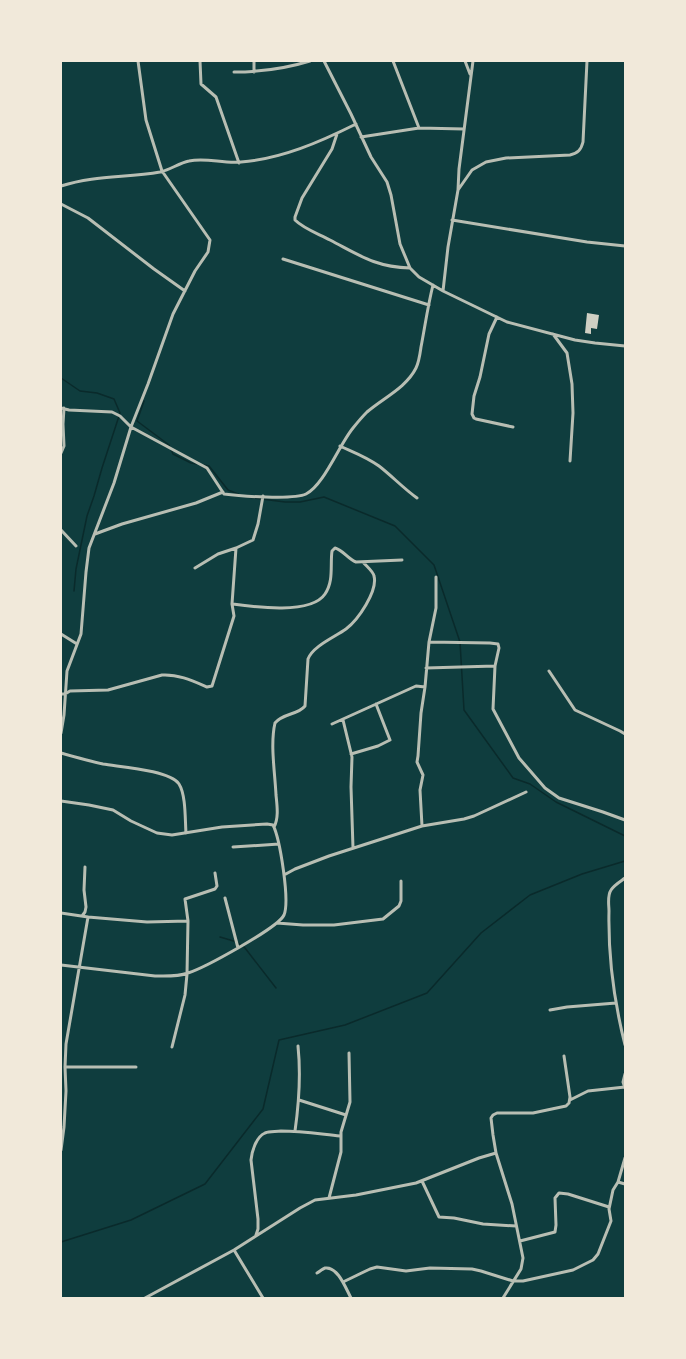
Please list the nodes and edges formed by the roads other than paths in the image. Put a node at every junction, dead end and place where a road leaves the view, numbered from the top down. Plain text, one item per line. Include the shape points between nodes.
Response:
1 (138, 61) edge
2 (200, 61) edge
3 (254, 61) edge
4 (310, 61) edge
5 (324, 61) edge
6 (393, 61) edge
7 (465, 61) edge
8 (473, 61) edge
9 (587, 61) edge
10 (234, 72) dead end
11 (254, 72) junction
12 (471, 75) junction
13 (356, 124) junction
14 (419, 128) junction
15 (464, 129) junction
16 (337, 134) junction
17 (361, 137) junction
18 (239, 163) junction
19 (162, 172) junction
20 (61, 186) edge
21 (458, 190) junction
22 (61, 204) edge
23 (452, 220) junction
24 (625, 246) edge
25 (283, 259) dead end
26 (410, 268) junction
27 (433, 284) junction
28 (443, 290) junction
29 (185, 291) junction
30 (428, 305) junction
31 (497, 317) junction
32 (553, 334) junction
33 (625, 346) edge
34 (62, 408) edge
35 (131, 427) junction
36 (513, 427) dead end
37 (340, 446) junction
38 (61, 453) edge
39 (570, 461) dead end
40 (222, 492) junction
41 (263, 496) junction
42 (417, 498) dead end
43 (61, 530) edge
44 (95, 534) junction
45 (76, 546) dead end
46 (236, 548) junction
47 (402, 560) dead end
48 (362, 562) junction
49 (195, 568) dead end
50 (436, 577) dead end
51 (232, 604) junction
52 (61, 634) edge
53 (429, 642) junction
54 (77, 644) junction
55 (495, 666) junction
56 (426, 668) junction
57 (549, 671) dead end
58 (425, 687) junction
59 (63, 694) edge
60 (376, 704) junction
61 (343, 720) junction
62 (332, 724) dead end
63 (625, 729) edge
64 (620, 731) junction
65 (61, 733) edge
66 (625, 734) edge
67 (61, 753) edge
68 (351, 754) junction
69 (526, 792) dead end
70 (61, 801) edge
71 (625, 820) edge
72 (422, 826) junction
73 (274, 827) junction
74 (186, 833) junction
75 (279, 844) junction
76 (233, 848) dead end
77 (353, 848) junction
78 (85, 868) dead end
79 (215, 873) dead end
80 (284, 875) junction
81 (625, 878) edge
82 (401, 881) dead end
83 (225, 898) dead end
84 (61, 913) edge
85 (82, 916) junction
86 (88, 917) junction
87 (188, 921) junction
88 (277, 923) junction
89 (238, 948) junction
90 (61, 965) edge
91 (79, 967) junction
92 (187, 974) junction
93 (616, 1003) junction
94 (550, 1010) dead end
95 (625, 1045) edge
96 (298, 1046) dead end
97 (172, 1047) dead end
98 (349, 1053) dead end
99 (564, 1056) dead end
100 (65, 1067) junction
101 (136, 1067) dead end
102 (61, 1074) edge
103 (625, 1074) edge
104 (66, 1075) junction
105 (625, 1088) edge
106 (299, 1100) junction
107 (570, 1100) junction
108 (63, 1113) edge
109 (346, 1115) junction
110 (295, 1131) junction
111 (340, 1136) junction
112 (61, 1150) edge
113 (496, 1153) junction
114 (625, 1158) edge
115 (422, 1181) junction
116 (618, 1182) junction
117 (625, 1184) edge
118 (329, 1198) junction
119 (609, 1206) junction
120 (516, 1226) junction
121 (256, 1235) junction
122 (520, 1241) junction
123 (234, 1250) junction
124 (317, 1273) dead end
125 (513, 1281) junction
126 (343, 1282) junction
127 (145, 1298) edge
128 (263, 1298) edge
129 (351, 1298) edge
130 (503, 1298) edge

1 - 19 street via 146,120
2 - 18 street via 201,84 216,97
3 - 11 street
4 - 11 street
5 - 13 street
6 - 14 street
7 - 12 street
8 - 12 street
9 - 21 street via 581,149 570,155 506,158 486,162 472,170
10 - 11 street
12 - 15 street
13 - 16 street
13 - 17 street
14 - 15 street
14 - 17 street
15 - 21 street
16 - 18 street via 293,151
16 - 26 street via 327,158 302,198 295,220 370,261 390,267
17 - 26 street via 386,182 400,244
18 - 19 street via 199,159
19 - 20 street via 103,177
19 - 29 street via 210,240 208,252
21 - 23 street
22 - 29 street via 88,218
23 - 24 street
23 - 28 street
25 - 30 street
26 - 27 street via 419,277
27 - 28 street
27 - 30 street
28 - 31 street
29 - 35 street via 173,314
30 - 37 street via 415,369 402,385 367,412
31 - 32 street
31 - 36 street via 489,334 474,396 472,416
32 - 33 street
32 - 39 street via 567,353 571,372 573,413
34 - 35 street via 112,412
34 - 38 street via 64,446
35 - 40 street via 207,468
35 - 44 street
37 - 41 street via 326,472 307,494 292,497
37 - 42 street via 373,462
40 - 41 street
40 - 44 street via 196,503
41 - 46 street via 254,538 251,542
43 - 45 street
44 - 54 street via 89,548 81,634
46 - 49 street via 214,556
46 - 51 street
47 - 48 street
48 - 51 street via 353,561 338,548 334,548 332,576 328,589 322,597 311,604 265,608
48 - 73 street via 375,578 368,602 351,625 310,654 305,706 280,718 276,723 274,755 277,808
50 - 53 street via 436,608
51 - 59 street via 234,616 212,686 177,676 162,675 108,690 70,691
52 - 54 street
53 - 55 street via 497,644 499,648
53 - 56 street
54 - 59 street via 67,671
55 - 56 street
55 - 71 street via 492,709 519,758 545,788 559,798
56 - 58 street
57 - 64 street via 574,710
58 - 60 street via 416,686
58 - 72 street via 417,762 423,776 420,790
59 - 65 street via 64,716
60 - 61 street
60 - 68 street via 390,740
61 - 62 street
61 - 68 street
63 - 64 street
64 - 66 street
67 - 74 street via 103,764 154,772 174,779 182,795
68 - 77 street
69 - 72 street via 470,818
70 - 74 street via 113,810 165,835
72 - 77 street
73 - 74 street via 267,824 248,824
73 - 75 street
75 - 76 street
75 - 80 street
77 - 80 street
78 - 85 street via 86,907
79 - 87 street via 215,889 185,898
80 - 88 street via 285,912
81 - 93 street via 611,890 609,896 610,960
82 - 88 street via 399,906 383,919 334,925
83 - 89 street
84 - 85 street
85 - 86 street
86 - 87 street via 147,922
86 - 91 street
87 - 92 street
88 - 89 street
89 - 92 street
90 - 91 street
91 - 92 street via 155,976
91 - 100 street via 66,1044
92 - 97 street via 185,995
93 - 94 street
93 - 95 street
96 - 106 street
98 - 109 street via 350,1100
99 - 107 street
100 - 101 street
100 - 104 street
102 - 104 street
103 - 105 street
104 - 108 street
105 - 107 street via 588,1092
106 - 109 street
106 - 110 street
107 - 113 street via 564,1107 533,1113 493,1115 491,1118
108 - 112 street
109 - 111 street
110 - 111 street
110 - 121 street via 265,1133 252,1153 258,1219
111 - 118 street via 341,1152
113 - 115 street
113 - 120 street
114 - 116 street
115 - 118 street
115 - 120 street via 438,1215 442,1218
116 - 117 street
116 - 119 street via 613,1188
118 - 121 street via 315,1200
119 - 122 street via 558,1193 555,1198 555,1232
119 - 125 street via 610,1224 593,1260 566,1272
120 - 122 street
121 - 123 street
122 - 125 street via 523,1266
123 - 127 street
123 - 128 street
124 - 126 street via 323,1268 329,1269 337,1273
125 - 126 street via 472,1269 430,1268 406,1271 377,1267
125 - 130 street
126 - 129 street

